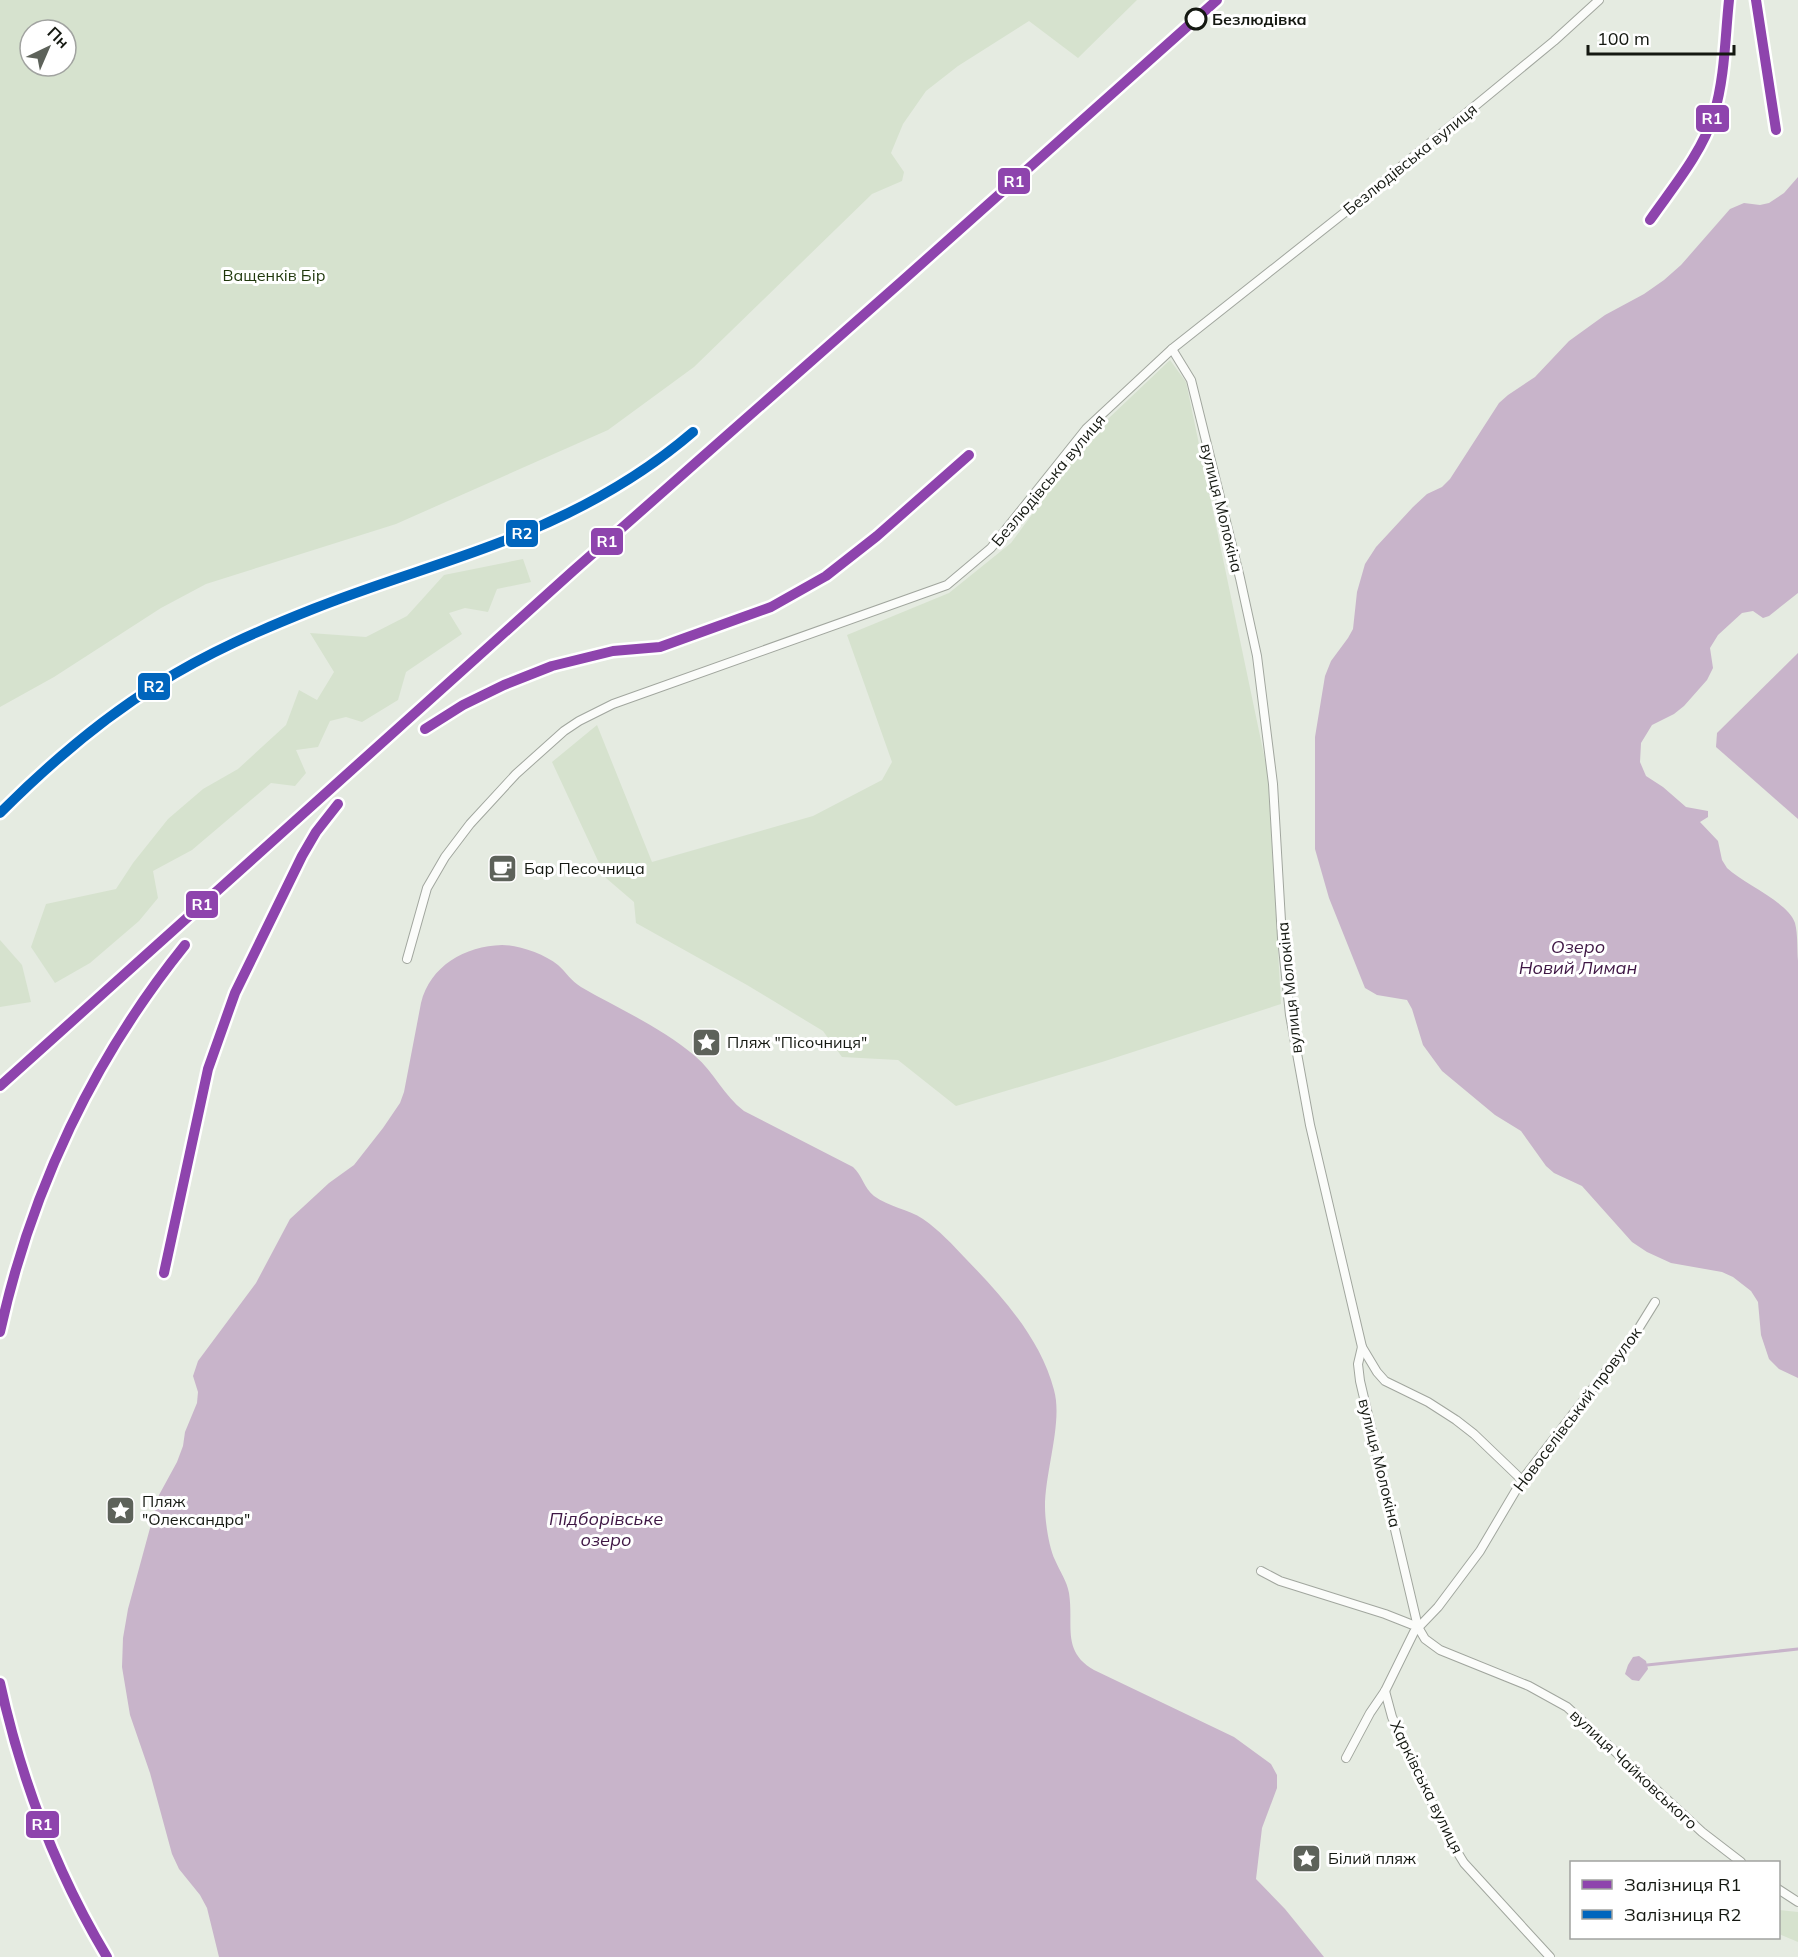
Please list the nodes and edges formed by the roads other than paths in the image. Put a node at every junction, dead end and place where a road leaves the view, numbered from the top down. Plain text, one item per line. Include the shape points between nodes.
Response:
1 (1599, 0) edge
2 (1172, 349) junction
3 (407, 959) dead end
4 (1655, 1302) dead end
5 (1362, 1347) junction
6 (1522, 1480) junction
7 (1261, 1570) dead end
8 (1418, 1627) junction
9 (1385, 1691) junction
10 (1346, 1758) dead end
11 (1738, 1861) edge
12 (1780, 1890) edge
13 (1798, 1902) edge
14 (1550, 1957) edge

1 - 2 street, Безлюдівська вулиця via 1368,194
2 - 3 street, Безлюдівська вулиця via 1086,429 991,548 947,585 613,704 564,731 516,774 445,857 427,888
2 - 5 street, вулиця Молокіна via 1191,380 1253,636 1274,784 1290,1015 1310,1125
4 - 6 street, Новоселівський провулок
5 - 6 street via 1385,1381 1456,1420
5 - 8 street, вулиця Молокіна via 1360,1381
6 - 8 street, Новоселівський провулок via 1480,1551
7 - 8 street, вулиця Чайковського via 1280,1581
8 - 9 street, Новоселівський провулок
8 - 11 street, вулиця Чайковського via 1425,1639 1440,1650 1529,1686 1567,1707
9 - 10 street, Новоселівський провулок
9 - 14 street, Харківська вулиця via 1409,1755 1464,1863
12 - 13 street

